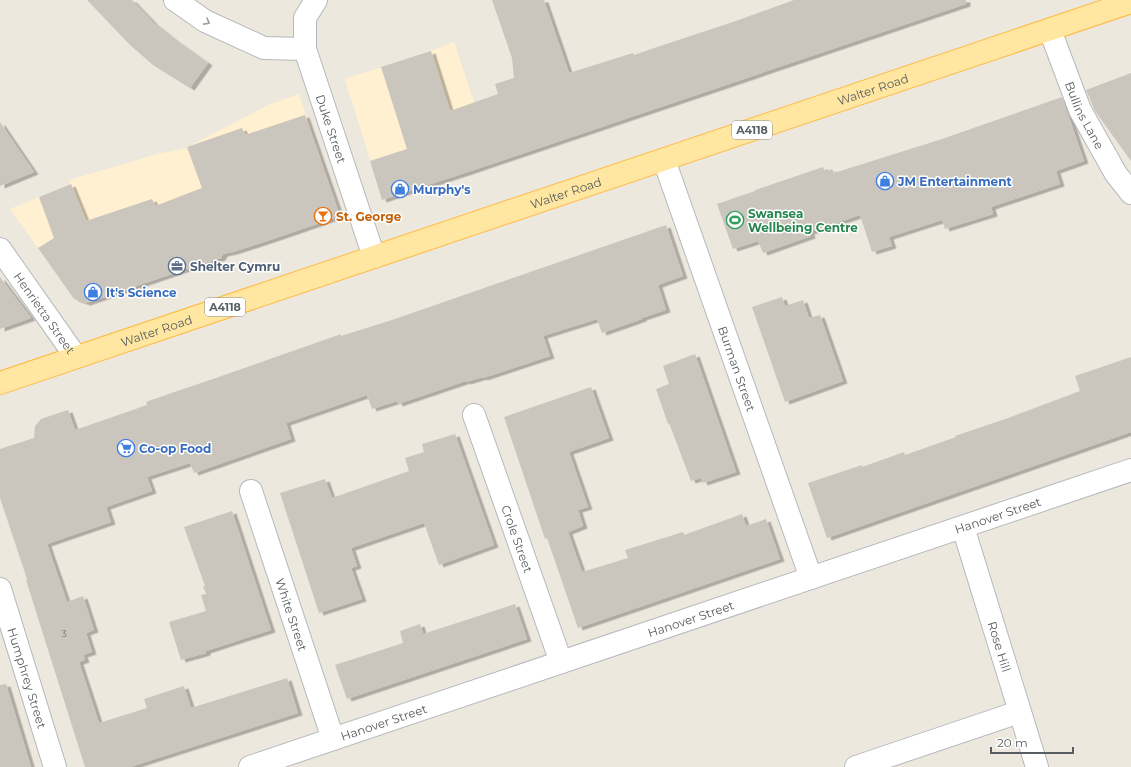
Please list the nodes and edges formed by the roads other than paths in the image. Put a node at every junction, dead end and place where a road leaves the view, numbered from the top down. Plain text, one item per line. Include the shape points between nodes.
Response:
1 (175, 0) edge
2 (316, 0) edge
3 (1131, 2) edge
4 (1050, 30) junction
5 (305, 49) junction
6 (664, 160) junction
7 (1131, 193) edge
8 (0, 249) edge
9 (374, 257) junction
10 (76, 357) junction
11 (0, 383) edge
12 (474, 415) dead end
13 (1131, 470) edge
14 (251, 491) dead end
15 (962, 527) junction
16 (811, 578) junction
17 (0, 589) edge
18 (561, 662) junction
19 (1019, 712) junction
20 (333, 739) junction
21 (55, 767) edge
22 (250, 767) edge
23 (856, 767) edge
24 (1037, 767) edge

1 -> 5 street via 205,21 264,48
2 - 5 street, Duke Street via 305,18
3 - 4 main road, Walter Road / A4118
4 - 6 main road, Walter Road / A4118
4 - 7 street, Bullins Lane via 1080,110 1116,174
5 - 9 street, Duke Street
6 - 9 main road, Walter Road / A4118
6 - 16 street, Burman Street
8 - 10 street, Henrietta Street
9 - 10 main road, Walter Road / A4118
10 - 11 main road, Walter Road / A4118
12 - 18 street, Crole Street
13 - 15 street, Hanover Street
14 - 20 street, White Street
15 - 16 street, Hanover Street
15 - 19 street, Rose Hill
16 - 18 street, Hanover Street
17 - 21 street, Humphrey Street
18 - 20 street, Hanover Street
19 - 23 street
19 - 24 street, Rose Hill
20 - 22 street, Hanover Street

